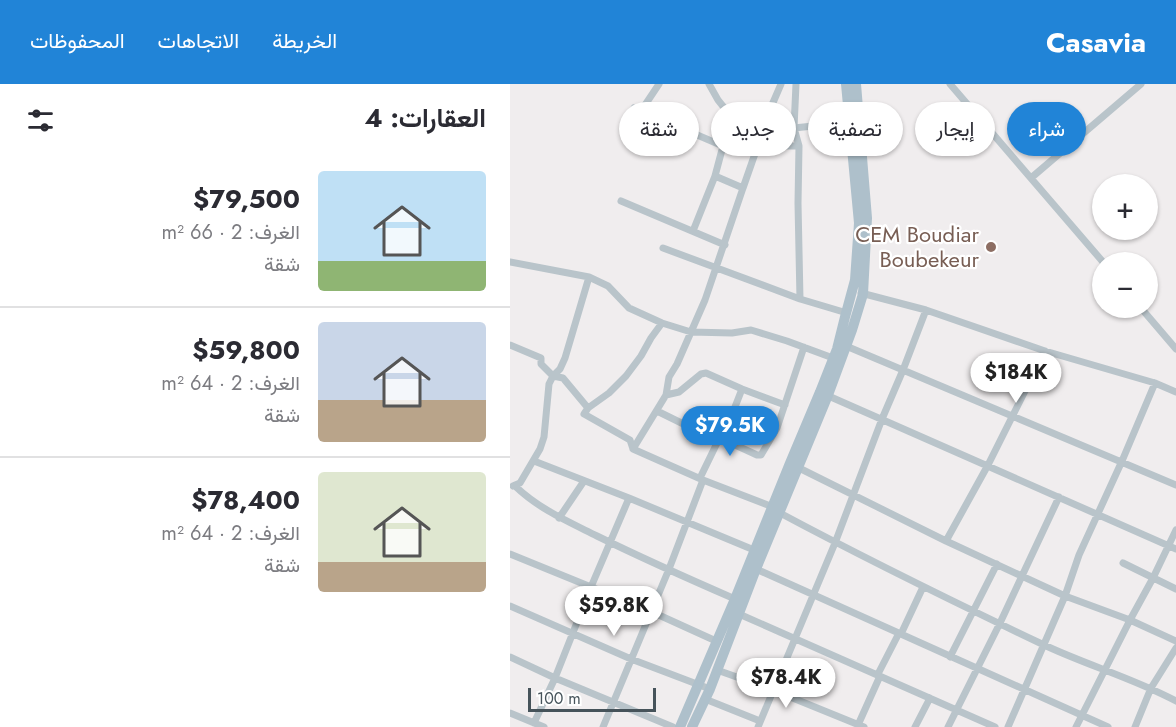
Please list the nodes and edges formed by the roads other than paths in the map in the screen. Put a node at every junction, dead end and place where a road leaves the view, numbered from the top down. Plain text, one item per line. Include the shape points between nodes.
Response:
1 (659, 84) edge
2 (709, 84) edge
3 (781, 84) edge
4 (796, 84) edge
5 (846, 84) edge
6 (856, 84) edge
7 (950, 84) edge
8 (1142, 84) edge
9 (720, 102) edge
10 (773, 102) edge
11 (795, 102) edge
12 (850, 102) edge
13 (855, 102) edge
14 (796, 134) edge
15 (711, 141) edge
16 (796, 146) edge
17 (800, 146) junction
18 (720, 156) edge
19 (755, 156) edge
20 (853, 156) edge
21 (715, 176) junction
22 (1031, 178) junction
23 (743, 188) junction
24 (621, 201) dead end
25 (693, 231) junction
26 (725, 245) junction
27 (663, 248) dead end
28 (1094, 252) edge
29 (510, 262) edge
30 (716, 268) junction
31 (589, 277) junction
32 (857, 292) junction
33 (800, 299) junction
34 (926, 310) junction
35 (846, 313) junction
36 (1150, 318) edge
37 (662, 323) junction
38 (691, 332) junction
39 (510, 345) edge
40 (846, 346) junction
41 (804, 347) junction
42 (1176, 349) edge
43 (1045, 351) junction
44 (833, 358) junction
45 (903, 370) junction
46 (553, 376) junction
47 (1155, 383) junction
48 (742, 389) junction
49 (1176, 392) edge
50 (824, 393) junction
51 (666, 395) junction
52 (785, 405) junction
53 (588, 408) junction
54 (657, 411) junction
55 (1012, 416) junction
56 (882, 419) junction
57 (719, 440) junction
58 (633, 449) junction
59 (534, 461) junction
60 (1122, 461) junction
61 (794, 465) junction
62 (988, 465) junction
63 (702, 479) junction
64 (584, 481) junction
65 (1176, 485) edge
66 (512, 486) edge
67 (853, 495) junction
68 (1059, 497) junction
69 (629, 498) junction
70 (776, 510) junction
71 (1098, 514) junction
72 (559, 518) junction
73 (687, 522) junction
74 (1176, 530) edge
75 (946, 541) junction
76 (611, 543) junction
77 (835, 543) junction
78 (1168, 546) junction
79 (1176, 549) edge
80 (754, 550) junction
81 (510, 554) edge
82 (1123, 563) dead end
83 (997, 564) junction
84 (669, 569) junction
85 (756, 569) junction
86 (1022, 576) junction
87 (1153, 578) junction
88 (591, 587) junction
89 (923, 587) junction
90 (1176, 589) edge
91 (812, 594) junction
92 (1065, 596) junction
93 (735, 599) junction
94 (511, 607) edge
95 (650, 611) junction
96 (973, 611) junction
97 (739, 614) junction
98 (1130, 620) junction
99 (1000, 623) junction
100 (573, 632) junction
101 (900, 634) junction
102 (795, 639) junction
103 (716, 641) junction
104 (1176, 641) edge
105 (1043, 645) junction
106 (1176, 648) edge
107 (510, 657) edge
108 (950, 657) junction
109 (631, 658) junction
110 (976, 669) junction
111 (717, 670) junction
112 (1104, 671) junction
113 (879, 675) junction
114 (555, 678) junction
115 (698, 685) junction
116 (1151, 688) junction
117 (773, 690) junction
118 (1024, 690) junction
119 (707, 694) junction
120 (930, 698) junction
121 (1176, 701) edge
122 (613, 702) junction
123 (957, 710) junction
124 (510, 713) edge
125 (1081, 715) junction
126 (531, 724) edge
127 (759, 724) edge
128 (661, 725) edge
129 (861, 726) edge
130 (544, 727) edge
131 (603, 727) edge
132 (674, 727) edge
133 (680, 727) edge
134 (692, 727) edge
135 (915, 727) edge
136 (948, 727) edge
137 (995, 727) edge
138 (1008, 727) edge
139 (1076, 727) edge
140 (1108, 727) edge
141 (1134, 727) edge

1 - 15 street via 638,109
2 - 9 street
3 - 10 street
4 - 11 street
5 - 12 main road
6 - 13 main road
7 - 22 street
8 - 22 street
14 - 17 street
16 - 17 street
17 - 33 street
18 - 21 street
19 - 23 street
20 - 32 main road via 859,223
21 - 23 street
21 - 25 street
22 - 28 street
23 - 26 street
24 - 25 street
25 - 26 street
26 - 30 street
27 - 30 street
29 - 31 street
30 - 33 street
30 - 38 street
31 - 37 street via 608,286 628,308
31 - 46 street via 565,358
32 - 34 street
32 - 35 main road
32 - 40 main road
33 - 35 street
34 - 43 street
34 - 45 street
35 - 44 main road
36 - 42 street
37 - 38 street
37 - 53 street via 626,376
38 - 41 street via 751,330
38 - 51 street via 669,377
39 - 46 street via 541,358 541,364
40 - 45 street
40 - 50 main road
41 - 44 street
41 - 52 street
43 - 47 street
43 - 55 street
44 - 50 main road
45 - 55 street
45 - 56 street
46 - 53 street via 563,378
46 - 59 street via 548,387 544,437
47 - 49 street
47 - 60 street
48 - 51 street via 706,373 679,392
48 - 52 street
48 - 57 street
50 - 56 street
50 - 61 main road
51 - 54 street
52 - 57 street via 777,429 761,454
53 - 58 street via 584,414 630,440
54 - 57 street
54 - 58 street
55 - 60 street
55 - 62 street
56 - 62 street
56 - 67 street
57 - 63 street
58 - 63 street
59 - 64 street
59 - 66 street via 520,483
60 - 65 street
60 - 71 street
61 - 67 street
61 - 70 main road
62 - 68 street
62 - 75 street
63 - 70 street
63 - 73 street
64 - 69 street
64 - 72 street
66 - 72 street
67 - 75 street
67 - 77 street
68 - 71 street
68 - 86 street
69 - 73 street
69 - 76 street
70 - 77 street
70 - 80 main road
70 - 85 main road
71 - 78 street
71 - 92 street
72 - 76 street
73 - 80 street
73 - 84 street
74 - 78 street
75 - 83 street
76 - 84 street
76 - 88 street
77 - 89 street
77 - 91 street
78 - 79 street
78 - 87 street
80 - 93 main road
81 - 88 street
82 - 87 street
83 - 86 street
83 - 96 street
84 - 93 street
84 - 95 street
85 - 91 street
85 - 97 main road
86 - 92 street
86 - 99 street
87 - 90 street
87 - 98 street
88 - 95 street
88 - 100 street
89 - 96 street
89 - 101 street
91 - 101 street
91 - 102 street
92 - 98 street
92 - 105 street
93 - 103 main road
94 - 100 street
95 - 103 street
95 - 109 street
96 - 99 street
96 - 108 street
97 - 102 street
97 - 111 main road
98 - 104 street
98 - 112 street
99 - 105 street
99 - 110 street
100 - 109 street
100 - 114 street
101 - 108 street
101 - 113 street
102 - 113 street
102 - 117 street
103 - 115 main road
105 - 112 street
105 - 118 street
106 - 116 street
107 - 114 street
108 - 110 street
109 - 115 street
109 - 122 street
110 - 118 street
110 - 123 street
111 - 117 street
111 - 119 main road
112 - 116 street
112 - 125 street
113 - 120 street
113 - 129 street
114 - 122 street
114 - 126 street
115 - 119 street
115 - 133 main road
116 - 121 street
116 - 141 street
117 - 127 street
117 - 129 street
118 - 125 street
118 - 138 street
119 - 127 street
119 - 134 main road
120 - 123 street
120 - 135 street
122 - 128 street
122 - 131 street
123 - 136 street
123 - 137 street
124 - 126 street
125 - 139 street
125 - 140 street
126 - 130 street
128 - 132 street

